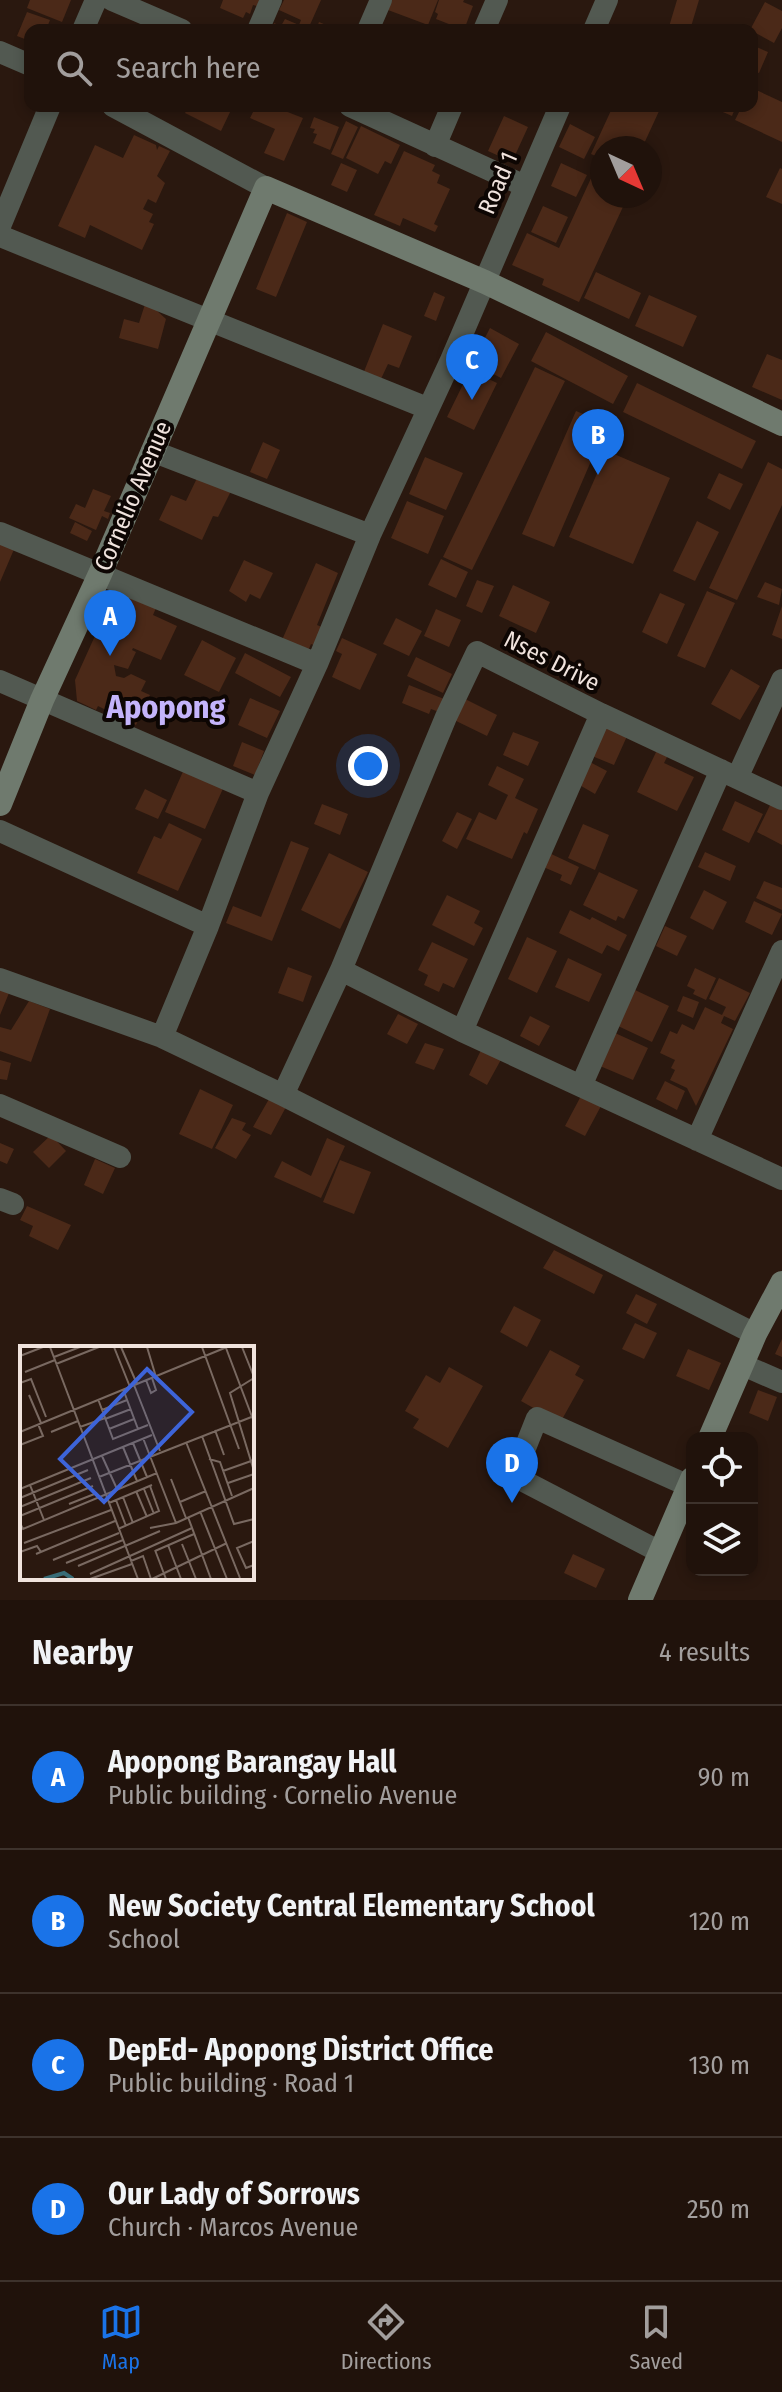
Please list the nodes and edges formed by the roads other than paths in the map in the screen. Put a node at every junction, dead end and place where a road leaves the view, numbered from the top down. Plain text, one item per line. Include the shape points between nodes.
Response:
1 (96, 0) edge
2 (112, 0) edge
3 (271, 0) edge
4 (381, 0) edge
5 (497, 0) edge
6 (607, 0) edge
7 (152, 8) edge
8 (86, 24) edge
9 (174, 24) edge
10 (261, 24) edge
11 (371, 24) edge
12 (487, 24) edge
13 (597, 24) edge
14 (0, 52) edge
15 (24, 62) edge
16 (48, 112) edge
17 (124, 112) edge
18 (363, 112) edge
19 (449, 112) edge
20 (557, 112) edge
21 (435, 146) junction
22 (525, 186) junction
23 (266, 188) junction
24 (0, 226) edge
25 (0, 236) edge
26 (485, 282) junction
27 (208, 319) junction
28 (427, 408) junction
29 (782, 424) edge
30 (152, 451) junction
31 (0, 533) edge
32 (370, 535) junction
33 (100, 574) junction
34 (317, 664) junction
35 (782, 680) edge
36 (0, 681) edge
37 (42, 700) junction
38 (601, 714) junction
39 (729, 774) junction
40 (258, 793) junction
41 (782, 799) edge
42 (0, 804) edge
43 (0, 831) edge
44 (208, 926) junction
45 (782, 951) edge
46 (341, 970) junction
47 (0, 979) edge
48 (462, 1031) junction
49 (162, 1037) junction
50 (581, 1086) junction
51 (283, 1095) junction
52 (0, 1105) edge
53 (697, 1140) junction
54 (120, 1157) dead end
55 (782, 1179) edge
56 (782, 1283) edge
57 (755, 1334) junction
58 (743, 1365) junction
59 (782, 1382) edge
60 (713, 1432) edge
61 (686, 1481) edge
62 (686, 1494) edge
63 (660, 1552) junction
64 (640, 1600) edge

1 - 8 street
2 - 7 street
3 - 10 street
4 - 11 street
5 - 12 street
6 - 13 street
7 - 9 street
14 - 15 street
16 - 24 street
17 - 23 street
18 - 21 street
19 - 21 street
20 - 22 street, Road 1
21 - 22 street
22 - 26 street, Road 1
23 - 26 street
23 - 27 street, Cornelio Avenue
25 - 27 street
26 - 28 street, Road 1
26 - 29 street
27 - 28 street
27 - 30 street, Cornelio Avenue
28 - 32 street, Road 1
30 - 32 street
30 - 33 street, Cornelio Avenue
31 - 33 street
32 - 34 street, Road 1
33 - 34 street
33 - 37 street, Cornelio Avenue
34 - 40 street, Road 1
35 - 39 street
36 - 37 street
37 - 40 street
37 - 42 street, Cornelio Avenue
38 - 39 street, Nses Drive
38 - 46 street, Nses Drive via 477,652
38 - 48 street
39 - 41 street, Nses Drive
39 - 50 street
40 - 44 street, Road 1
43 - 44 street
44 - 49 street, Road 1
45 - 53 street
46 - 48 street
46 - 51 street, Nses Drive
47 - 49 street
48 - 50 street
49 - 51 street
50 - 53 street
51 - 57 street
52 - 54 street
53 - 55 street
56 - 57 street
57 - 58 street
58 - 59 street
58 - 60 street
61 - 63 street via 537,1418 514,1476
62 - 63 street
63 - 64 street

